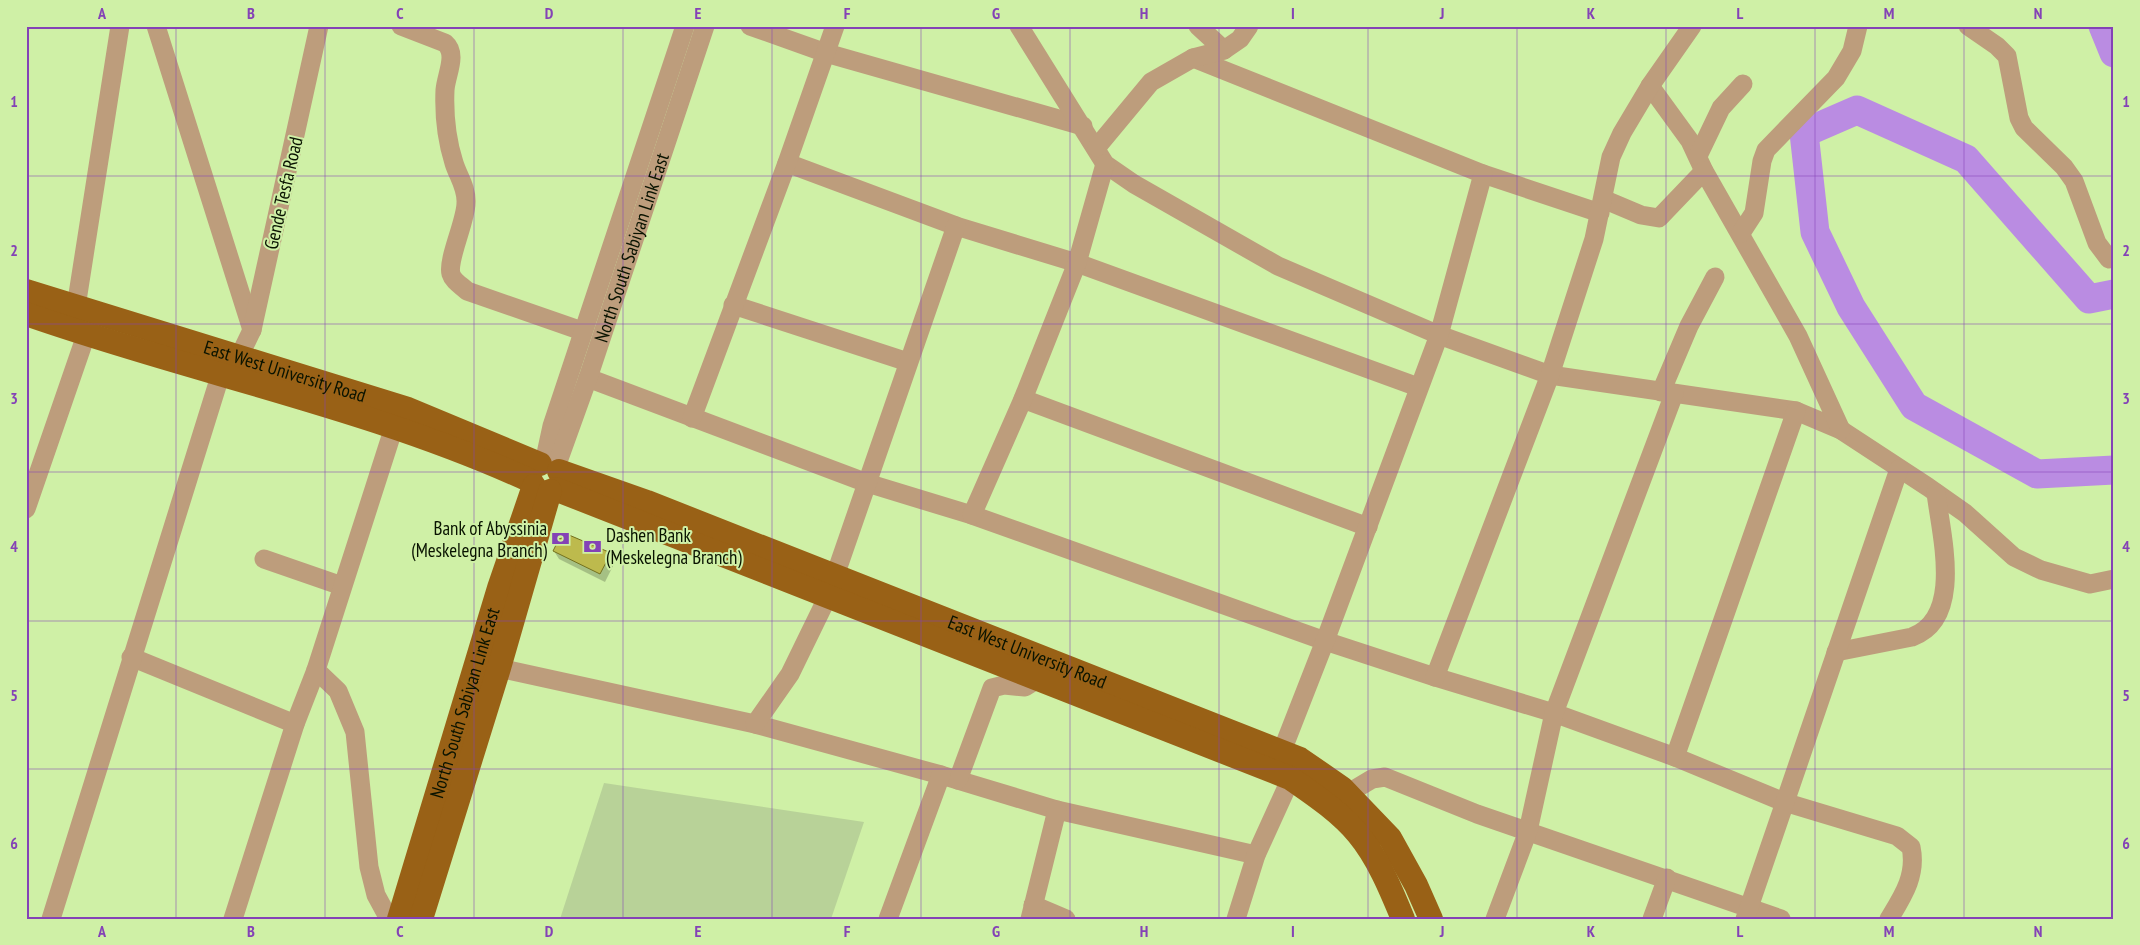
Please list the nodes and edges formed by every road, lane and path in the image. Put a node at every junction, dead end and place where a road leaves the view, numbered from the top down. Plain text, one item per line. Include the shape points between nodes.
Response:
1 (120, 26) edge
2 (156, 26) edge
3 (319, 26) edge
4 (401, 26) edge
5 (685, 26) edge
6 (705, 26) edge
7 (750, 26) edge
8 (835, 26) edge
9 (1019, 26) edge
10 (1198, 26) edge
11 (1249, 26) edge
12 (1692, 26) edge
13 (1858, 26) edge
14 (1968, 26) edge
15 (1224, 50) junction
16 (826, 53) junction
17 (1193, 58) junction
18 (1742, 84) dead end
19 (1650, 86) junction
20 (1083, 126) junction
21 (1101, 156) junction
22 (787, 163) junction
23 (1701, 163) junction
24 (1483, 174) junction
25 (1601, 206) junction
26 (956, 226) junction
27 (1741, 233) junction
28 (2109, 259) dead end
29 (1077, 263) junction
30 (1715, 278) dead end
31 (26, 291) edge
32 (733, 305) junction
33 (76, 307) junction
34 (26, 314) edge
35 (252, 330) junction
36 (582, 331) junction
37 (86, 335) junction
38 (1439, 335) junction
39 (239, 357) junction
40 (908, 362) junction
41 (220, 373) junction
42 (1550, 375) junction
43 (588, 378) junction
44 (1418, 387) junction
45 (1667, 393) junction
46 (1023, 399) junction
47 (1796, 411) junction
48 (692, 418) junction
49 (394, 427) junction
50 (1841, 430) junction
51 (1899, 469) junction
52 (546, 477) junction
53 (867, 483) junction
54 (1936, 493) junction
55 (26, 509) edge
56 (972, 515) junction
57 (1368, 527) junction
58 (264, 559) dead end
59 (2114, 579) edge
60 (342, 586) junction
61 (832, 586) junction
62 (1326, 641) junction
63 (1836, 652) junction
64 (131, 657) junction
65 (499, 668) junction
66 (316, 670) junction
67 (1435, 677) junction
68 (1038, 679) junction
69 (1554, 713) junction
70 (295, 724) junction
71 (754, 724) junction
72 (1675, 757) junction
73 (1290, 763) junction
74 (950, 777) junction
75 (1348, 794) junction
76 (1784, 802) junction
77 (1057, 810) junction
78 (1528, 832) junction
79 (1256, 855) junction
80 (1666, 878) junction
81 (1032, 912) edge
82 (1746, 913) edge
83 (51, 919) edge
84 (233, 919) edge
85 (389, 919) edge
86 (398, 919) edge
87 (421, 919) edge
88 (888, 919) edge
89 (1066, 919) edge
90 (1236, 919) edge
91 (1403, 919) edge
92 (1431, 919) edge
93 (1495, 919) edge
94 (1652, 919) edge
95 (1781, 919) edge
96 (1889, 919) edge

1 - 33 street
2 - 35 street
3 - 35 street, Gende Tesfa Road
4 - 36 street via 445,43 452,55 445,90 447,126 466,204 450,273 454,280 467,291
5 - 36 street, North South Sabiyan Link East
6 - 43 street, North South Sabiyan Link East
7 - 16 street
8 - 16 street
9 - 20 street
10 - 15 street
11 - 15 street via 1240,39
12 - 19 street
13 - 27 street via 1852,51 1836,78 1766,150 1754,213
14 - 28 street via 2007,56 2019,118 2024,128 2074,181 2098,243
15 - 17 street
16 - 20 street
16 - 22 street
17 - 21 street via 1151,82
17 - 24 street
18 - 23 street via 1721,108
19 - 23 street via 1690,141
19 - 25 street via 1611,157
20 - 21 street
21 - 29 street
21 - 38 street via 1134,184 1278,266
22 - 26 street
22 - 32 street
23 - 25 street via 1659,218
23 - 27 street
24 - 25 street
24 - 38 street
25 - 42 street via 1594,239
26 - 29 street
26 - 40 street
27 - 50 street via 1798,336
29 - 44 street
29 - 46 street
30 - 45 street via 1689,326
31 - 33 main road, East West University Road
32 - 40 street
32 - 48 street
33 - 39 main road, East West University Road
34 - 37 main road, East West University Road
35 - 39 street, Gende Tesfa Road
36 - 52 street, North South Sabiyan Link East via 552,426
37 - 41 main road, East West University Road
37 - 55 street
38 - 42 street
38 - 44 street
39 - 41 street
39 - 52 main road, East West University Road via 408,409
40 - 53 street
41 - 49 main road, East West University Road
41 - 64 street
42 - 45 street
42 - 67 street
43 - 48 street
43 - 52 street, North South Sabiyan Link East
44 - 57 street
45 - 47 street
45 - 69 street
46 - 56 street
46 - 57 street
47 - 50 street
47 - 72 street
48 - 53 street
49 - 52 main road, East West University Road via 486,461
49 - 60 street
50 - 51 street
51 - 54 street
51 - 63 street
52 - 61 main road, East West University Road via 647,502
52 - 65 main road, North South Sabiyan Link East
52 - 86 main road, North South Sabiyan Link East via 499,588
53 - 56 street
53 - 61 street
54 - 59 street via 1965,513 2006,550 2041,570 2090,584
54 - 63 street via 1946,585 1934,621 1924,632 1912,637
56 - 62 street
57 - 62 street
58 - 60 street
60 - 66 street
61 - 68 main road, East West University Road
61 - 71 street via 790,674
61 - 73 main road, East West University Road
62 - 67 street
62 - 73 street
63 - 76 street
64 - 70 street
64 - 83 street
65 - 71 street
65 - 87 main road, North South Sabiyan Link East
66 - 70 street
66 - 85 street via 338,692 355,732 369,867 376,895
67 - 69 street
68 - 73 main road, East West University Road
68 - 74 street via 1025,687 1004,685 992,688
69 - 72 street
69 - 78 street
70 - 84 street
71 - 74 street
72 - 76 street
73 - 75 main road, East West University Road via 1325,775
73 - 79 street
73 - 91 main road, East West University Road via 1313,793 1358,833 1378,864
74 - 77 street
74 - 88 street
75 - 78 street via 1372,779 1386,777
75 - 92 main road, East West University Road via 1390,838
76 - 82 street
76 - 96 street via 1897,836 1911,847 1911,877
77 - 79 street
77 - 81 street
78 - 80 street
78 - 93 street
79 - 90 street
80 - 82 street
80 - 94 street
81 - 89 street
82 - 95 street

